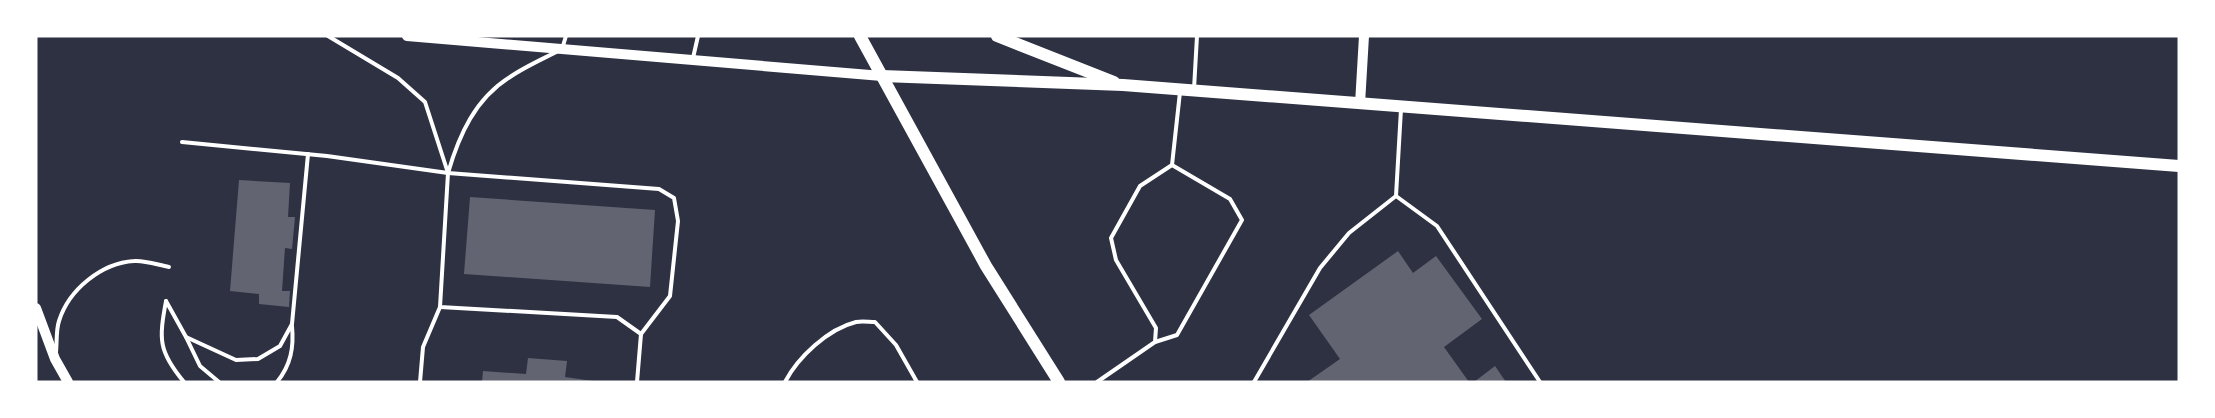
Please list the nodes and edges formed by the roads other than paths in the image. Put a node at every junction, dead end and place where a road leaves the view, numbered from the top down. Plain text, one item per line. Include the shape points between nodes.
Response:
1 (328, 36) edge
2 (406, 36) edge
3 (566, 36) edge
4 (698, 36) edge
5 (860, 36) edge
6 (997, 36) edge
7 (1197, 36) edge
8 (1364, 36) edge
9 (562, 49) junction
10 (692, 59) junction
11 (882, 76) junction
12 (1123, 85) junction
13 (1180, 90) junction
14 (1194, 91) junction
15 (1360, 104) junction
16 (1402, 106) junction
17 (182, 142) dead end
18 (308, 154) junction
19 (1172, 165) junction
20 (2179, 166) edge
21 (448, 173) junction
22 (1396, 196) junction
23 (169, 267) dead end
24 (440, 307) junction
25 (36, 308) edge
26 (292, 324) junction
27 (641, 334) junction
28 (186, 337) junction
29 (1155, 342) junction
30 (55, 359) junction
31 (68, 382) edge
32 (184, 382) edge
33 (219, 382) edge
34 (277, 382) edge
35 (420, 382) edge
36 (636, 382) edge
37 (785, 382) edge
38 (917, 382) edge
39 (1059, 382) edge
40 (1097, 382) edge
41 (1254, 382) edge
42 (1540, 382) edge

1 - 21 lane via 398,78 425,102
2 - 9 main road
3 - 9 lane
4 - 10 lane
5 - 11 main road
6 - 12 main road
7 - 14 lane
8 - 15 main road
9 - 10 main road
9 - 21 lane via 509,77 479,105 457,142
10 - 11 main road
11 - 12 main road
11 - 39 main road via 986,266
12 - 13 main road
13 - 14 main road
13 - 19 lane
14 - 15 main road
15 - 16 main road
16 - 20 main road
16 - 22 lane
17 - 18 lane
18 - 21 lane
18 - 26 lane
19 - 29 lane via 1140,186 1111,238 1116,260 1156,328
19 - 29 lane via 1230,199 1242,220 1177,335
21 - 24 lane
21 - 27 lane via 659,189 674,198 678,221 670,296
22 - 41 lane via 1349,233 1320,268
22 - 42 lane via 1437,226
23 - 30 lane via 135,261 107,266 88,280 71,299 59,321
24 - 27 lane via 617,317
24 - 35 lane via 422,346
25 - 30 main road
26 - 28 lane via 280,346 258,359 236,360
26 - 34 lane via 294,344 286,371
27 - 36 lane
28 - 32 lane via 166,301 160,335 170,365
28 - 33 lane via 200,366
29 - 40 lane
30 - 31 main road
37 - 38 lane via 811,349 843,327 857,322 875,322 896,345

